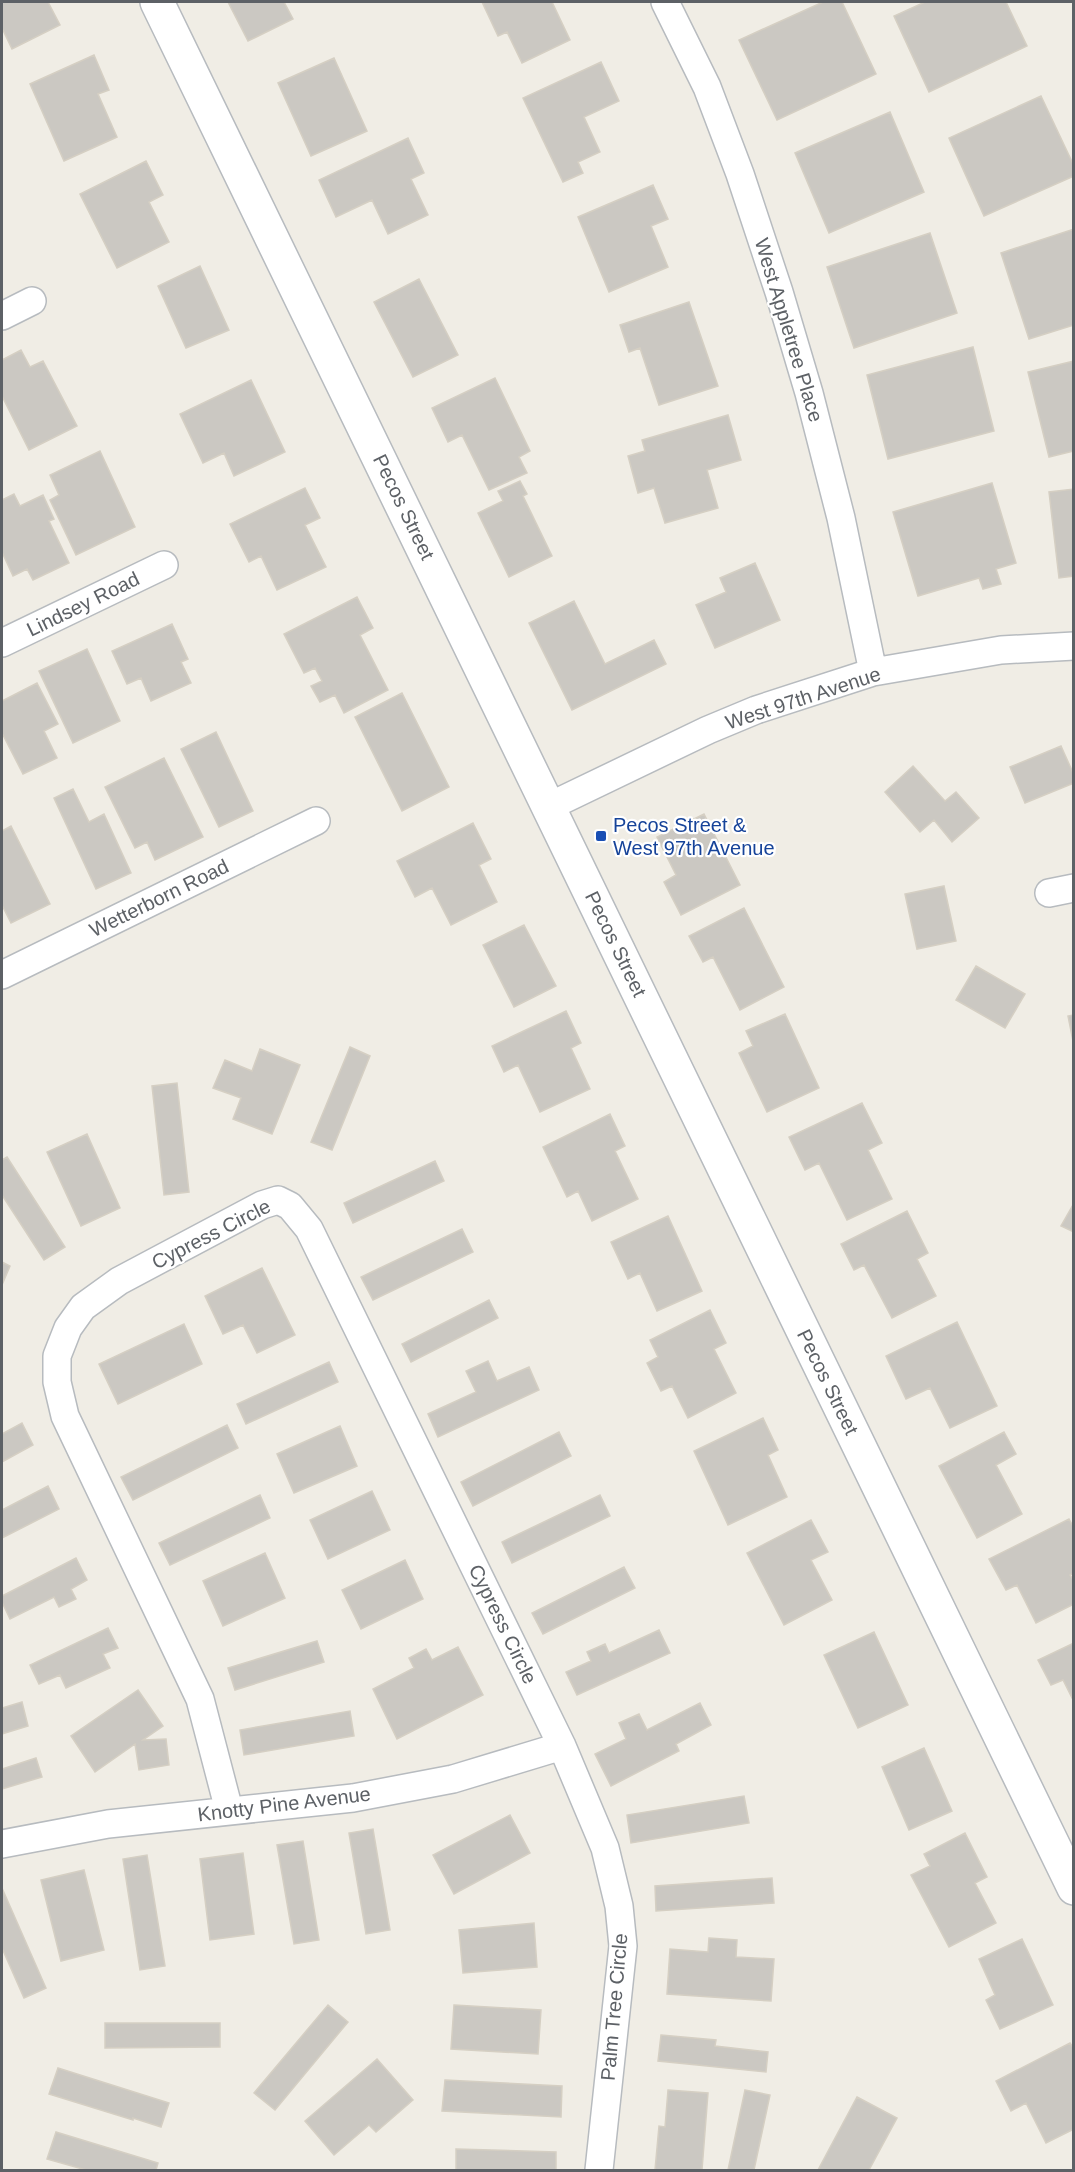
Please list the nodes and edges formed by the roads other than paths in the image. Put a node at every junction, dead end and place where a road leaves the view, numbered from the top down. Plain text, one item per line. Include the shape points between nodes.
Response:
1 (158, 2) edge
2 (665, 2) edge
3 (32, 301) dead end
4 (2, 316) edge
5 (164, 565) dead end
6 (2, 643) edge
7 (1074, 645) edge
8 (873, 672) junction
9 (550, 807) junction
10 (316, 821) dead end
11 (2, 975) edge
12 (562, 1746) junction
13 (229, 1810) junction
14 (2, 1844) edge
15 (1074, 1888) edge
16 (599, 2170) edge

1 - 9 street, Pecos Street
2 - 8 street, West Appletree Place via 711,98 779,292 841,518
3 - 4 street
5 - 6 street, Lindsey Road
7 - 8 street, West 97th Avenue via 1001,650
8 - 9 street, West 97th Avenue via 708,730
9 - 15 street, Pecos Street
10 - 11 street, Wetterborn Road
12 - 13 street, Knotty Pine Avenue via 453,1779 353,1798
12 - 13 street, Cypress Circle via 309,1229 290,1206 278,1200 262,1204 119,1281 83,1306 68,1328 57,1356 57,1382 65,1416 200,1699
12 - 16 street, Palm Tree Circle via 605,1848 619,1906 623,1946
13 - 14 street, Knotty Pine Avenue via 108,1824

